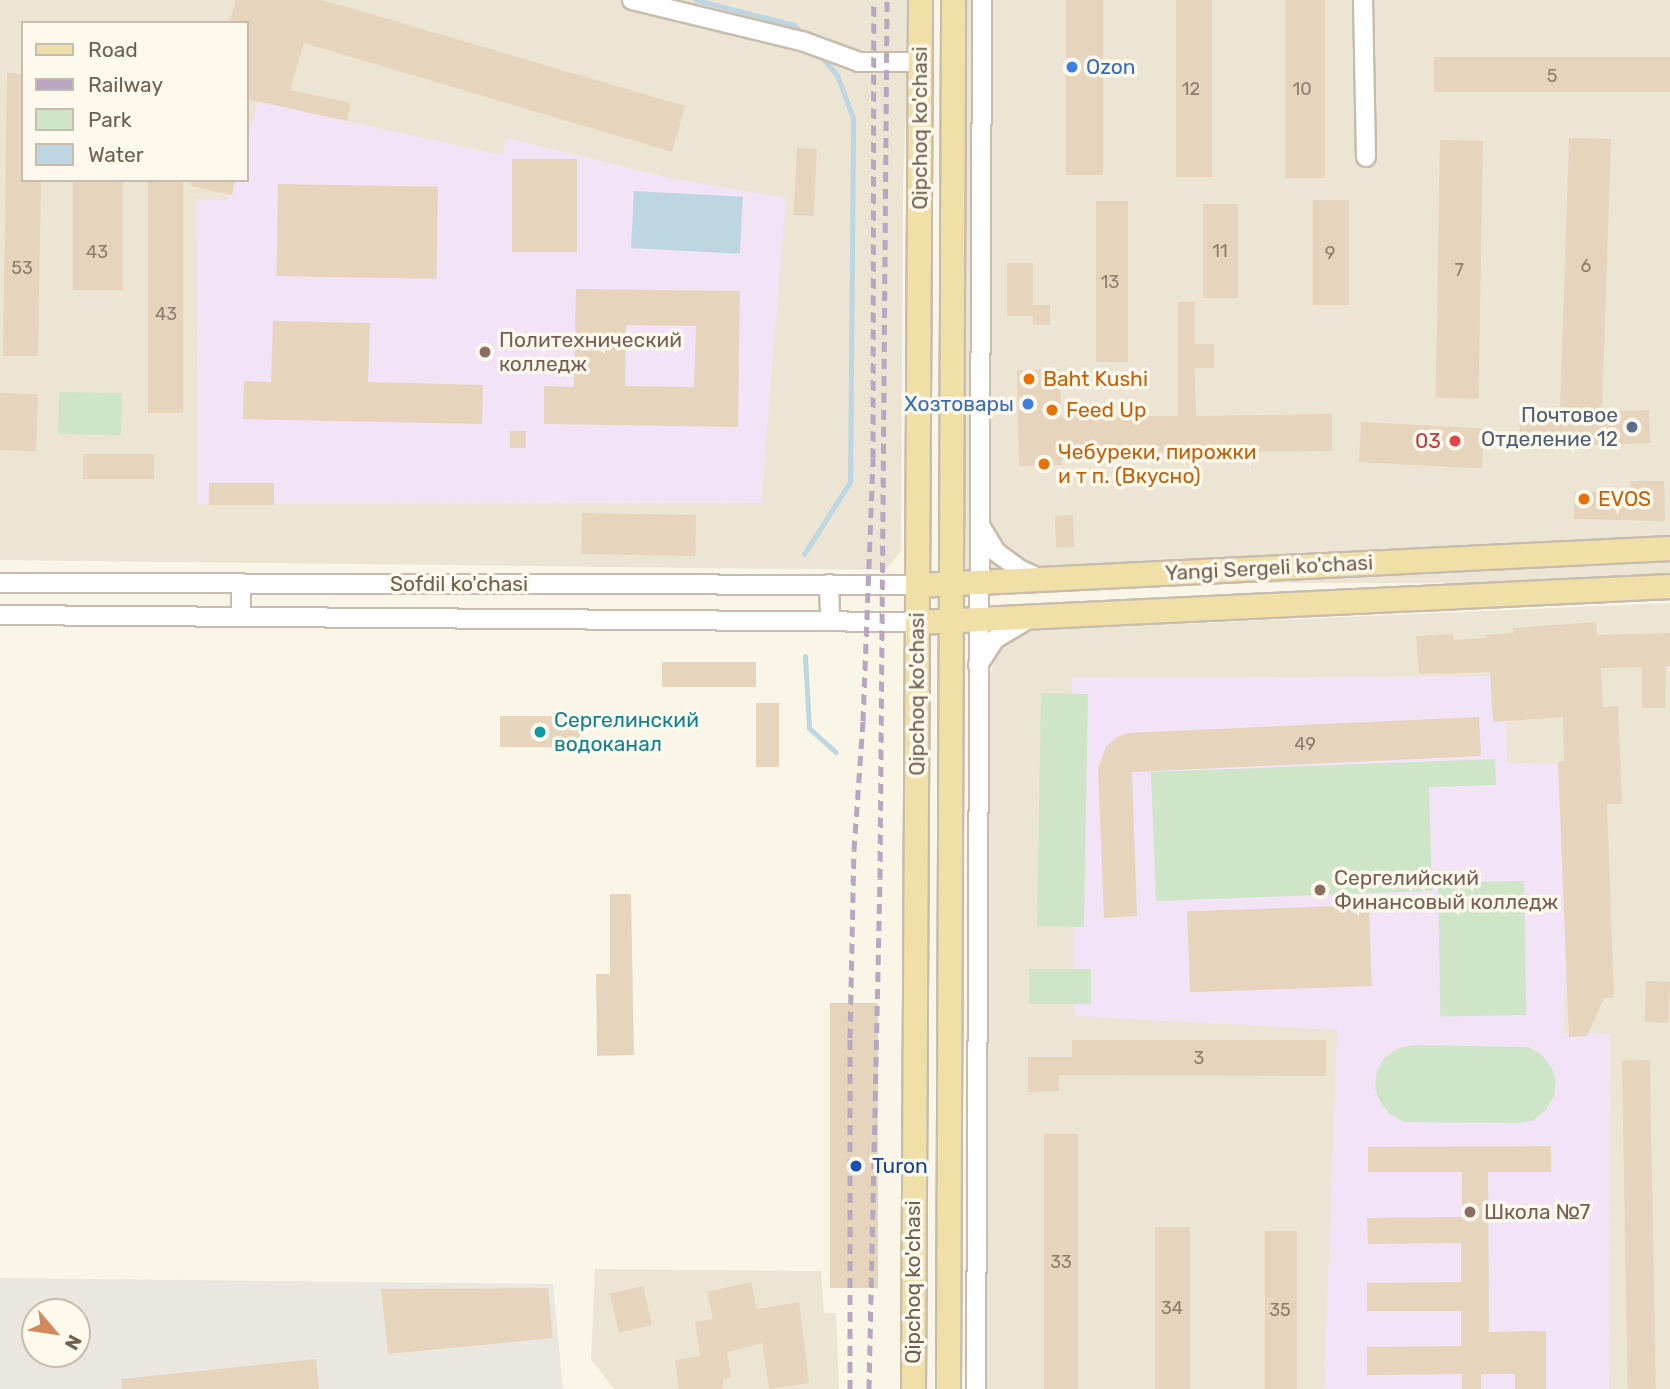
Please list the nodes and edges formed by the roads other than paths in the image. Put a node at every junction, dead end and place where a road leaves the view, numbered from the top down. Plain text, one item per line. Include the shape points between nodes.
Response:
1 (632, 0) edge
2 (920, 0) edge
3 (953, 0) edge
4 (982, 0) edge
5 (1363, 0) edge
6 (920, 62) junction
7 (954, 138) junction
8 (919, 139) junction
9 (1366, 157) dead end
10 (980, 524) junction
11 (1670, 548) edge
12 (1042, 579) junction
13 (979, 582) junction
14 (0, 583) edge
15 (241, 583) junction
16 (953, 583) junction
17 (830, 584) junction
18 (917, 585) junction
19 (1670, 586) edge
20 (0, 615) edge
21 (1042, 616) junction
22 (241, 617) junction
23 (979, 619) junction
24 (952, 620) junction
25 (830, 621) junction
26 (917, 622) junction
27 (978, 665) junction
28 (915, 1044) junction
29 (951, 1044) junction
30 (913, 1389) edge
31 (948, 1389) edge
32 (976, 1389) edge

1 - 6 street via 802,41 859,62
2 - 6 main road, Qipchoq ko'chasi
3 - 7 main road, Qipchoq ko'chasi
4 - 10 street
5 - 9 street
6 - 8 main road, Qipchoq ko'chasi
7 - 8 main road
7 - 16 main road, Qipchoq ko'chasi
8 - 18 main road, Qipchoq ko'chasi
10 - 12 street via 996,552
10 - 13 street
11 - 12 main road, Yangi Sergeli ko'chasi
12 - 13 main road, Yangi Sergeli ko'chasi
13 - 16 main road, Yangi Sergeli ko'chasi
13 - 23 street
14 - 15 street, Sofdil ko'chasi
15 - 17 street, Sofdil ko'chasi
15 - 22 street
16 - 18 main road, Yangi Sergeli ko'chasi
16 - 24 main road, Qipchoq ko'chasi
17 - 18 street, Sofdil ko'chasi
17 - 25 street
18 - 24 main road
18 - 26 main road, Qipchoq ko'chasi
19 - 21 main road, Yangi Sergeli ko'chasi
20 - 22 street, Sofdil ko'chasi
21 - 23 main road, Yangi Sergeli ko'chasi
21 - 27 street via 1006,630
22 - 25 street, Sofdil ko'chasi
23 - 24 main road, Yangi Sergeli ko'chasi
23 - 27 street
24 - 26 main road, Yangi Sergeli ko'chasi
24 - 29 main road, Qipchoq ko'chasi
25 - 26 street, Sofdil ko'chasi
26 - 28 main road, Qipchoq ko'chasi
27 - 32 street
28 - 29 main road
28 - 30 main road, Qipchoq ko'chasi
29 - 31 main road, Qipchoq ko'chasi

